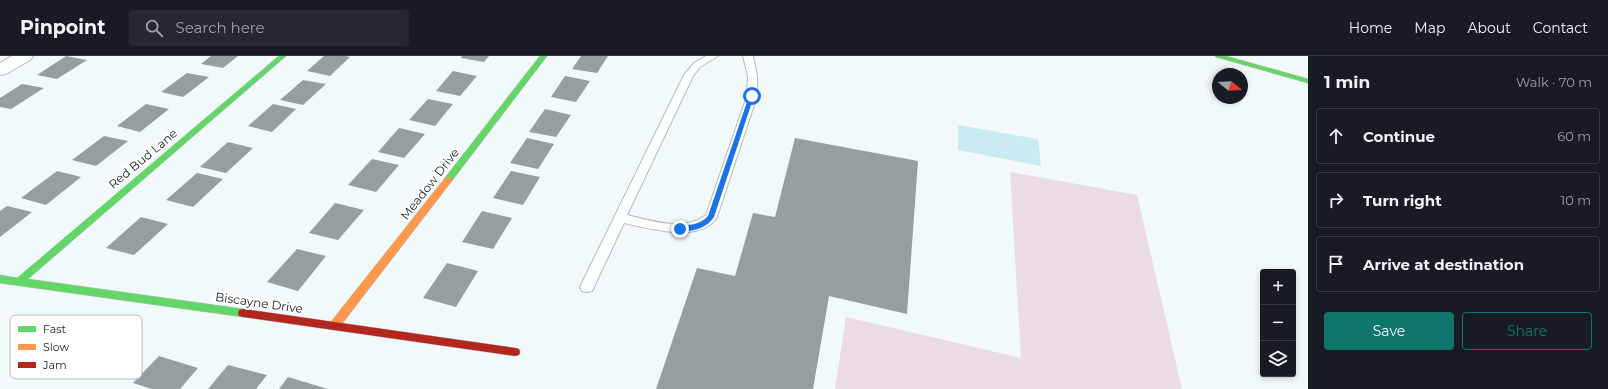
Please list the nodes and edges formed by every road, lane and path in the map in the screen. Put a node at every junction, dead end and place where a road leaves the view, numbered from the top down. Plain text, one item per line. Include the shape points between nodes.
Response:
1 (24, 56) edge
2 (283, 56) edge
3 (544, 56) edge
4 (713, 56) edge
5 (748, 56) edge
6 (1218, 56) edge
7 (0, 70) edge
8 (1308, 81) edge
9 (621, 218) junction
10 (0, 279) edge
11 (19, 280) junction
12 (588, 288) dead end
13 (334, 326) junction
14 (515, 352) dead end

1 - 7 street
2 - 11 street, Red Bud Lane
3 - 13 street, Meadow Drive
4 - 9 lane via 697,64 688,75
5 - 9 lane via 753,72 752,96 711,217 705,223 690,229
6 - 8 street
9 - 12 lane
10 - 11 street, Biscayne Drive
11 - 13 street, Biscayne Drive
13 - 14 street, Biscayne Drive

